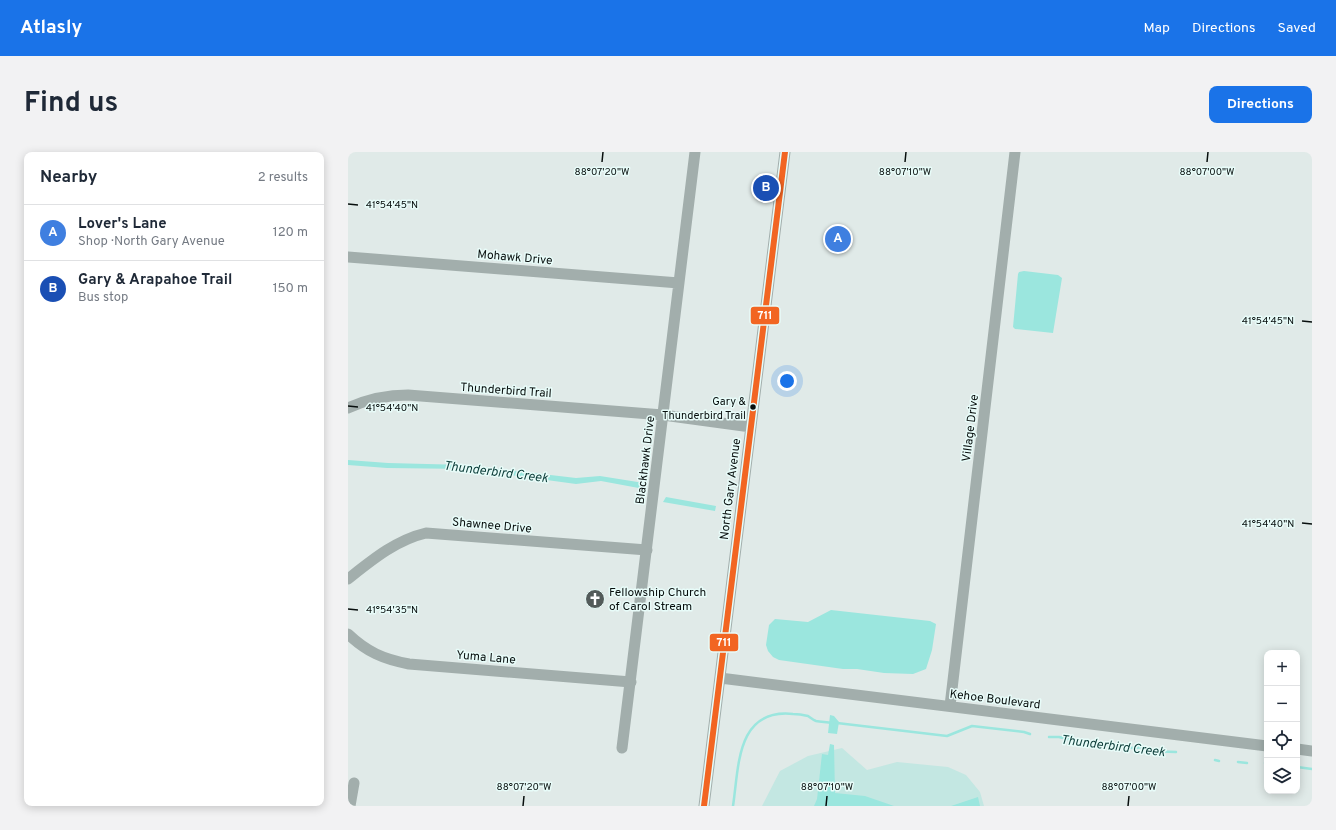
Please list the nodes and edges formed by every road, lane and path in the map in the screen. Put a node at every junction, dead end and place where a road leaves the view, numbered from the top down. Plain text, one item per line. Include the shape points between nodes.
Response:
1 (695, 152) edge
2 (785, 152) edge
3 (1015, 152) edge
4 (348, 257) edge
5 (679, 283) junction
6 (348, 408) edge
7 (663, 415) junction
8 (751, 427) junction
9 (647, 550) junction
10 (350, 574) edge
11 (348, 634) edge
12 (720, 678) junction
13 (630, 682) junction
14 (950, 706) junction
15 (1264, 746) edge
16 (622, 748) dead end
17 (1300, 749) edge
18 (1312, 751) edge
19 (354, 783) dead end
20 (350, 806) edge
21 (704, 806) edge

1 - 5 street, Blackhawk Drive
2 - 8 street, North Gary Avenue
3 - 14 street, Village Drive
4 - 5 street, Mohawk Drive
5 - 7 street, Blackhawk Drive
6 - 7 street, Thunderbird Trail via 371,399 408,395
7 - 8 street, Thunderbird Trail
7 - 9 street, Blackhawk Drive
8 - 12 street, North Gary Avenue
9 - 10 street, Shawnee Drive via 426,533 412,536 396,544
9 - 13 street, Blackhawk Drive
11 - 13 street, Yuma Lane via 374,654 403,663
12 - 14 street, Kehoe Boulevard
12 - 21 street, North Gary Avenue
13 - 16 street, Blackhawk Drive
14 - 15 street, Kehoe Boulevard
17 - 18 street
19 - 20 street

